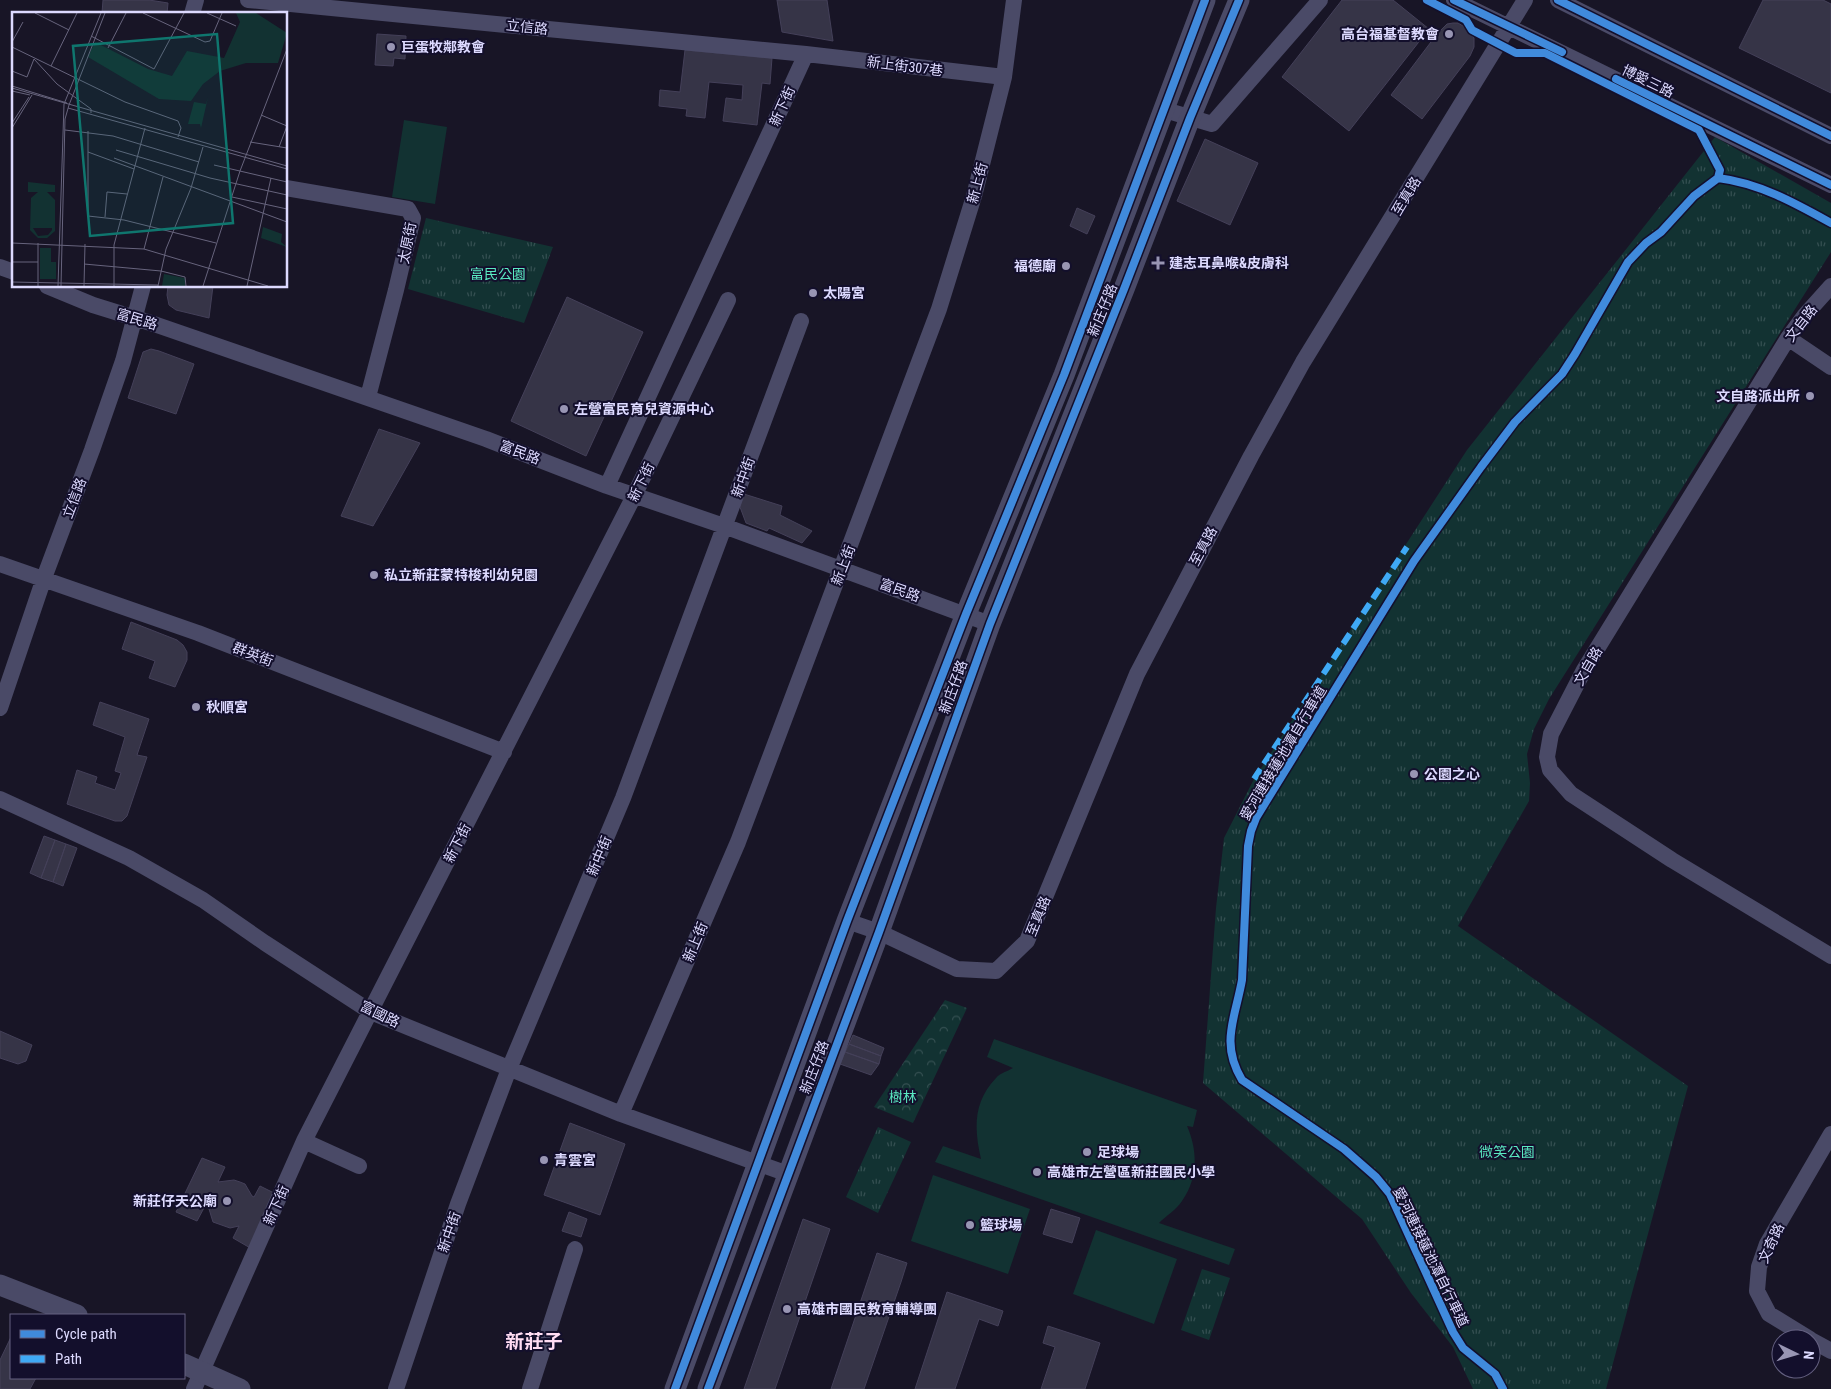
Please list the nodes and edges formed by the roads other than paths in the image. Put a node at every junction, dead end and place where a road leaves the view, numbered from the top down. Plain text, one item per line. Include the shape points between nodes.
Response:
1 (248, 0) edge
2 (1014, 0) edge
3 (1205, 0) edge
4 (1239, 0) edge
5 (1320, 0) edge
6 (1454, 0) edge
7 (1525, 0) edge
8 (1558, 0) edge
9 (1509, 26) junction
10 (806, 54) junction
11 (1004, 77) junction
12 (1164, 110) junction
13 (1190, 118) junction
14 (1831, 136) edge
15 (1831, 185) edge
16 (288, 188) edge
17 (0, 267) edge
18 (12, 271) edge
19 (1831, 286) edge
20 (52, 288) edge
21 (142, 288) edge
22 (728, 300) dead end
23 (135, 318) junction
24 (801, 321) dead end
25 (1788, 338) junction
26 (1831, 367) edge
27 (368, 397) junction
28 (607, 486) junction
29 (634, 496) junction
30 (724, 526) junction
31 (0, 564) edge
32 (841, 568) junction
33 (44, 578) junction
34 (966, 614) junction
35 (990, 624) junction
36 (0, 708) edge
37 (504, 752) junction
38 (0, 799) edge
39 (847, 921) junction
40 (879, 932) junction
41 (1831, 956) edge
42 (371, 1012) junction
43 (510, 1069) junction
44 (621, 1114) junction
45 (1831, 1134) edge
46 (304, 1140) junction
47 (759, 1164) junction
48 (359, 1166) dead end
49 (788, 1174) junction
50 (576, 1249) dead end
51 (0, 1285) edge
52 (74, 1314) edge
53 (1793, 1329) edge
54 (193, 1375) edge
55 (240, 1389) edge
56 (396, 1389) edge
57 (530, 1389) edge
58 (675, 1389) edge
59 (708, 1389) edge

1 - 10 street, 立信路
2 - 11 street, 新上街
3 - 12 street, 新庄仔路
4 - 13 street, 新庄仔路
5 - 13 street via 1212,124
6 - 9 street, 博愛三路
7 - 9 street, 至真路
8 - 14 street
9 - 15 street, 博愛三路
9 - 40 street, 至真路 via 1303,362 1246,465 1137,674 1027,941 996,970 958,968
10 - 11 street, 新上街307巷
10 - 28 street, 新下街
11 - 32 street, 新上街 via 974,196 939,309
12 - 13 street
12 - 34 street, 新庄仔路 via 1064,375
13 - 35 street, 新庄仔路
16 - 27 street, 太原街 via 408,209 414,218
17 - 18 street
19 - 25 street, 文自路
20 - 23 street, 富民路
21 - 23 street, 立信路
22 - 29 street, 新下街
23 - 27 street, 富民路
23 - 33 street, 立信路 via 128,348
24 - 30 street, 新中街
25 - 26 street
25 - 41 street, 文自路 via 1584,670 1551,734 1546,756 1550,770 1572,794 1672,860
27 - 28 street, 富民路
28 - 29 street, 富民路
29 - 30 street, 富民路
29 - 37 street, 新下街
30 - 32 street, 富民路
30 - 43 street, 新中街 via 623,798
31 - 33 street, 群英街
32 - 34 street, 富民路
32 - 44 street, 新上街 via 738,842
33 - 36 street, 立信路
33 - 37 street, 群英街 via 198,633
34 - 35 street, 富民路
34 - 39 street, 新庄仔路
35 - 40 street, 新庄仔路
37 - 42 street, 新下街
38 - 42 street, 富國路 via 129,858 203,900
39 - 40 street, 至真路
39 - 47 street, 新庄仔路
40 - 49 street, 新庄仔路
42 - 43 street, 富國路
42 - 46 street, 新下街
43 - 44 street, 富國路
43 - 56 street, 新中街 via 458,1204
44 - 47 street, 富國路
45 - 53 street, 文奇路 via 1767,1244 1759,1267 1757,1291 1768,1314
46 - 48 street
46 - 54 street, 新下街
47 - 49 street, 富國路
47 - 58 street, 新庄仔路
49 - 59 street, 新庄仔路
50 - 57 street
51 - 52 street
54 - 55 street

